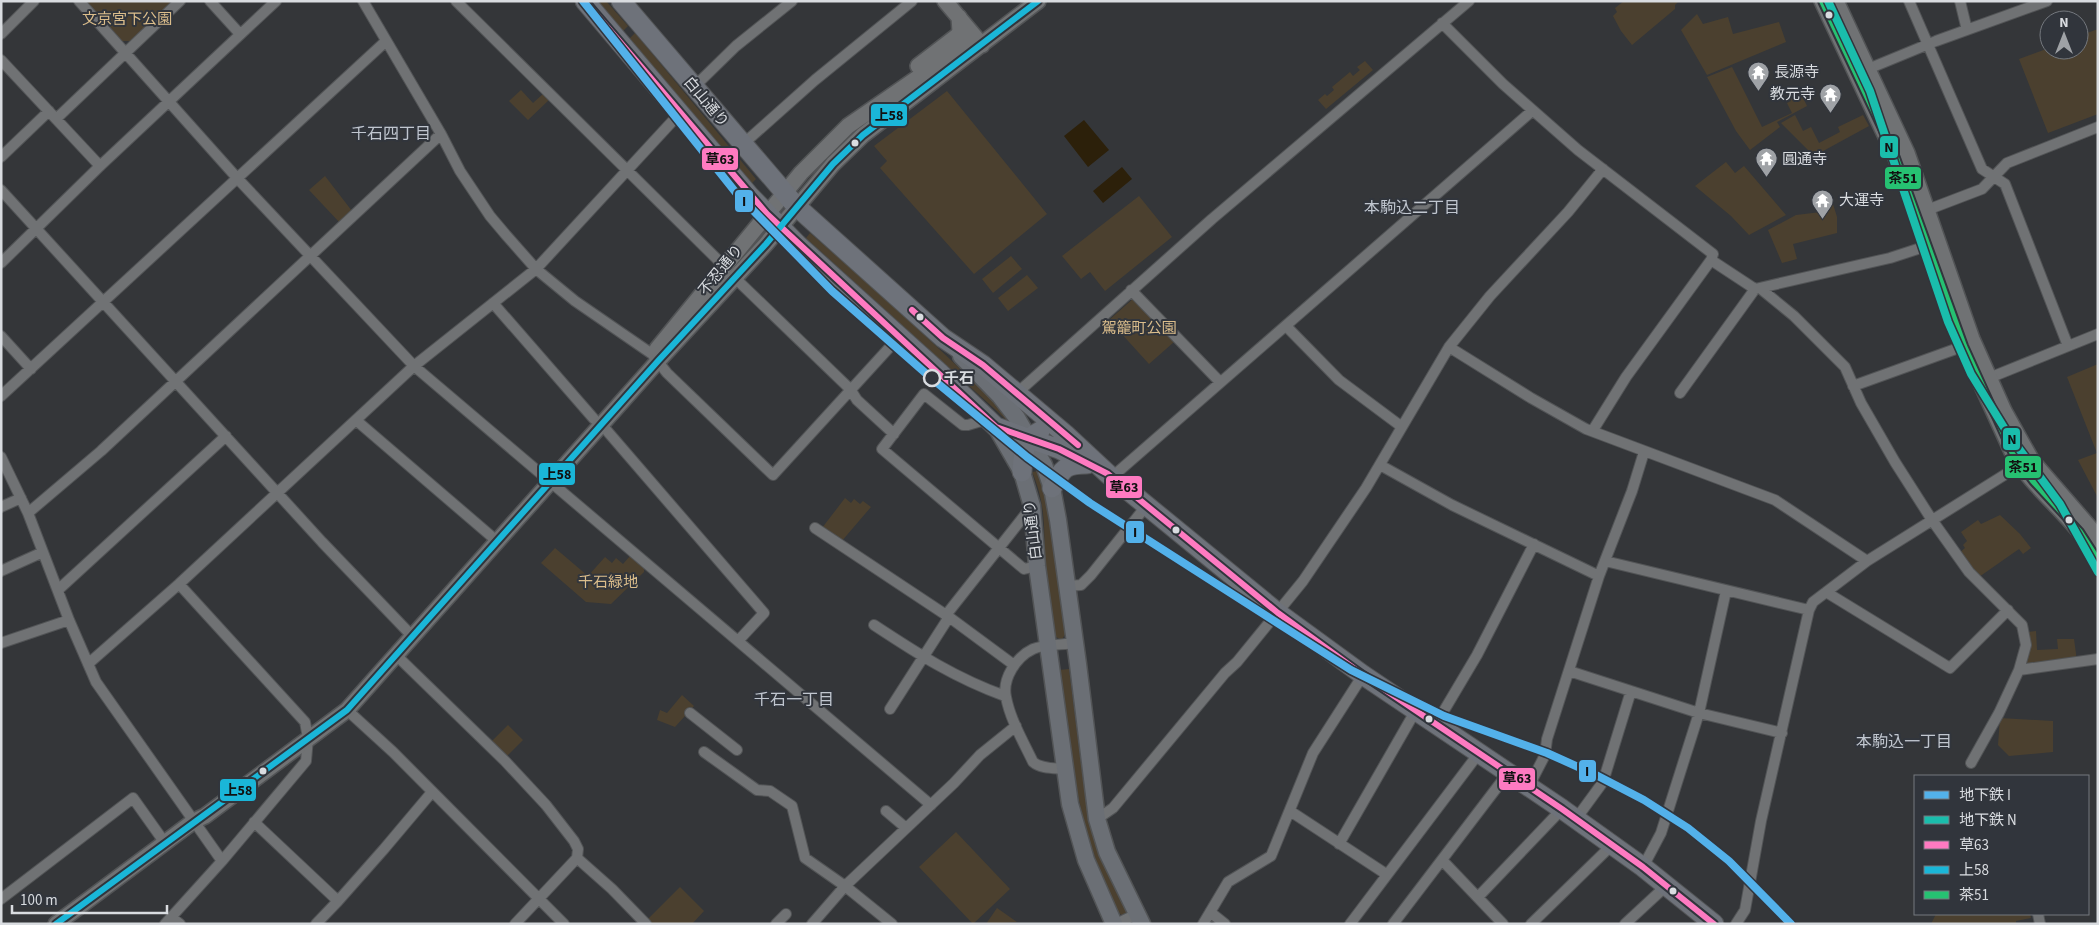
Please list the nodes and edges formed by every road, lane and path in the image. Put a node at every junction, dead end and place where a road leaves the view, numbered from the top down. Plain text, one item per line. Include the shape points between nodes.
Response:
1 (34, 1) edge
2 (79, 1) edge
3 (180, 1) edge
4 (210, 1) edge
5 (276, 1) edge
6 (363, 1) edge
7 (456, 1) edge
8 (585, 1) edge
9 (792, 1) edge
10 (912, 1) edge
11 (945, 1) edge
12 (1022, 1) edge
13 (1038, 1) edge
14 (1469, 1) edge
15 (1822, 1) edge
16 (1836, 1) edge
17 (1909, 1) edge
18 (1960, 1) edge
19 (2047, 1) edge
20 (625, 3) edge
21 (959, 17) junction
22 (1442, 23) junction
23 (1967, 30) junction
24 (1, 34) edge
25 (240, 34) junction
26 (979, 41) junction
27 (386, 42) junction
28 (1928, 44) junction
29 (126, 52) junction
30 (1, 60) edge
31 (1862, 71) junction
32 (694, 88) junction
33 (169, 102) junction
34 (1532, 111) junction
35 (680, 113) junction
36 (52, 115) junction
37 (863, 115) junction
38 (2098, 127) edge
39 (441, 134) junction
40 (742, 145) junction
41 (1, 157) edge
42 (100, 166) junction
43 (627, 169) junction
44 (1603, 169) junction
45 (1992, 177) junction
46 (238, 179) junction
47 (1, 190) edge
48 (790, 200) junction
49 (1928, 210) junction
50 (773, 221) junction
51 (37, 229) junction
52 (1933, 244) junction
53 (310, 257) junction
54 (1711, 260) junction
55 (1, 263) edge
56 (724, 266) junction
57 (536, 268) junction
58 (735, 278) junction
59 (1758, 289) junction
60 (1131, 290) junction
61 (104, 302) junction
62 (493, 303) junction
63 (1286, 326) junction
64 (2098, 334) edge
65 (1, 336) edge
66 (899, 337) junction
67 (943, 338) junction
68 (1964, 346) junction
69 (2068, 346) junction
70 (1449, 347) junction
71 (655, 358) junction
72 (414, 366) junction
73 (31, 369) junction
74 (1989, 378) junction
75 (176, 381) junction
76 (1220, 382) junction
77 (1853, 386) junction
78 (850, 389) junction
79 (1017, 393) junction
80 (1680, 393) dead end
81 (1, 396) edge
82 (357, 421) junction
83 (598, 422) junction
84 (992, 423) junction
85 (1402, 427) junction
86 (1060, 430) junction
87 (1593, 430) junction
88 (894, 434) junction
89 (226, 436) junction
90 (1029, 438) junction
91 (1644, 452) junction
92 (2, 459) edge
93 (2022, 462) junction
94 (1088, 464) junction
95 (1380, 465) junction
96 (1022, 472) junction
97 (1110, 476) junction
98 (548, 480) junction
99 (1052, 488) junction
100 (278, 492) junction
101 (21, 498) junction
102 (1147, 505) junction
103 (1032, 506) junction
104 (1, 508) edge
105 (28, 513) junction
106 (1932, 520) junction
107 (815, 528) dead end
108 (2096, 530) edge
109 (492, 536) junction
110 (1534, 544) junction
111 (999, 548) junction
112 (43, 552) junction
113 (2098, 560) edge
114 (1605, 561) junction
115 (1867, 561) junction
116 (1037, 566) junction
117 (1, 570) edge
118 (1599, 576) junction
119 (179, 584) junction
120 (1067, 586) junction
121 (58, 590) junction
122 (1726, 591) junction
123 (1826, 592) junction
124 (1809, 610) junction
125 (2008, 610) junction
126 (1278, 613) junction
127 (948, 616) junction
128 (69, 620) junction
129 (874, 625) dead end
130 (410, 633) junction
131 (738, 641) junction
132 (1, 643) edge
133 (1075, 643) junction
134 (1048, 646) junction
135 (397, 656) junction
136 (923, 658) junction
137 (2098, 659) edge
138 (88, 664) junction
139 (1014, 665) junction
140 (2019, 670) junction
141 (1569, 671) junction
142 (1363, 675) junction
143 (1631, 691) junction
144 (1005, 696) junction
145 (890, 709) dead end
146 (347, 710) junction
147 (1416, 710) junction
148 (690, 713) dead end
149 (1699, 713) junction
150 (1436, 724) junction
151 (1016, 726) junction
152 (308, 733) junction
153 (1782, 733) junction
154 (737, 750) dead end
155 (704, 752) dead end
156 (1479, 753) junction
157 (1971, 763) dead end
158 (1064, 768) junction
159 (1508, 773) junction
160 (1529, 786) junction
161 (432, 792) junction
162 (931, 805) junction
163 (886, 811) dead end
164 (1290, 811) junction
165 (1569, 814) junction
166 (1097, 819) junction
167 (194, 821) junction
168 (254, 822) junction
169 (906, 828) junction
170 (165, 843) junction
171 (1338, 844) junction
172 (1612, 844) junction
173 (577, 858) junction
174 (1442, 860) junction
175 (222, 861) junction
176 (1643, 867) junction
177 (1386, 874) junction
178 (845, 886) junction
179 (1666, 886) junction
180 (1479, 896) junction
181 (539, 899) junction
182 (1, 900) edge
183 (338, 901) junction
184 (1210, 912) junction
185 (786, 914) dead end
186 (1140, 919) edge
187 (168, 920) edge
188 (1705, 921) edge
189 (56, 924) edge
190 (180, 924) edge
191 (316, 924) edge
192 (515, 924) edge
193 (564, 924) edge
194 (646, 924) edge
195 (776, 924) edge
196 (812, 924) edge
197 (892, 924) edge
198 (1115, 924) edge
199 (1203, 924) edge
200 (1225, 924) edge
201 (1350, 924) edge
202 (1393, 924) edge
203 (1503, 924) edge
204 (1531, 924) edge
205 (1625, 924) edge
206 (1736, 924) edge

1 - 24 street
2 - 29 street
3 - 29 street
4 - 25 street
5 - 25 street
6 - 27 street
7 - 43 street
8 - 35 highway, 白山通り
9 - 32 street via 736,46
10 - 40 street
11 - 21 main road
12 - 26 main road, 不忍通り
13 - 26 main road, 不忍通り
14 - 22 street
15 - 31 main road
16 - 31 main road
17 - 28 street
18 - 23 street
19 - 23 street
20 - 32 highway, 白山通り
21 - 26 main road
21 - 37 main road via 960,32 957,36 881,96
22 - 34 street
22 - 60 street
23 - 28 street
25 - 33 street
26 - 37 main road, 不忍通り
26 - 48 main road, 不忍通り via 863,135
27 - 39 street
27 - 46 street
28 - 31 street
28 - 45 street via 1982,169
29 - 33 street
29 - 36 street
30 - 36 street
31 - 49 main road via 1907,153
31 - 52 main road
32 - 40 highway, 白山通り
33 - 42 street
33 - 46 street
34 - 44 street
34 - 63 street
35 - 43 street
35 - 50 highway, 白山通り
36 - 41 street
36 - 42 street
37 - 48 main road, 不忍通り via 820,153
38 - 45 street via 2007,163
39 - 53 street
39 - 57 street via 460,171 490,216
40 - 48 highway, 白山通り
42 - 51 street
43 - 56 street
43 - 57 street
44 - 54 street via 1713,254
44 - 70 street
45 - 49 street via 1982,189
45 - 69 street via 2005,184
46 - 53 street
46 - 61 street
47 - 51 street
48 - 50 main road, 不忍通り
48 - 67 highway, 白山通り
49 - 52 main road
50 - 56 main road, 不忍通り
50 - 58 main road, 不忍通り
50 - 66 highway, 白山通り
51 - 55 street
51 - 61 street
52 - 59 street via 1890,258
52 - 68 main road
52 - 74 main road
53 - 72 street
53 - 75 street
54 - 59 street
54 - 87 street via 1626,377
56 - 71 main road, 不忍通り
57 - 62 street
57 - 71 street via 575,301
58 - 71 main road, 不忍通り
58 - 78 street
59 - 77 street via 1794,316 1822,343 1845,367
59 - 80 street
60 - 76 street
60 - 79 street
61 - 73 street
61 - 75 street
62 - 72 street
62 - 83 street
63 - 76 street
63 - 85 street via 1338,380
64 - 69 street
65 - 73 street
66 - 78 street
66 - 84 highway, 白山通り
67 - 79 highway
67 - 90 main road, 白山通り via 1000,396
68 - 77 street
68 - 93 main road
69 - 74 street
70 - 85 street
70 - 87 street via 1531,398
71 - 78 street via 773,475
71 - 83 main road, 不忍通り
72 - 82 street
72 - 98 street
73 - 81 street
74 - 93 main road via 2017,436
75 - 89 street
75 - 105 street
76 - 97 street
77 - 106 street
78 - 88 street
79 - 86 highway
82 - 100 street
82 - 109 street
83 - 98 main road, 不忍通り
83 - 131 street via 764,613
84 - 88 street via 963,424 924,394
84 - 90 highway
84 - 96 main road, 白山通り
85 - 95 street
86 - 90 highway via 1048,428
86 - 97 highway
87 - 91 street
88 - 111 street via 882,449
89 - 100 street
89 - 121 street
90 - 94 highway via 1060,448
90 - 96 highway via 1024,449
90 - 99 main road, 白山通り
91 - 114 street
91 - 115 street via 1775,500
92 - 101 street
93 - 106 street
93 - 108 main road
93 - 113 main road via 2085,538
94 - 97 highway
94 - 99 highway via 1071,464 1059,474
95 - 110 street via 1452,505
95 - 126 street via 1303,582
96 - 103 main road, 白山通り
97 - 102 highway
98 - 109 main road, 不忍通り
98 - 130 main road, 不忍通り
98 - 131 street
99 - 120 main road, 白山通り
100 - 119 street
100 - 130 street
101 - 104 street
101 - 105 street
102 - 120 street via 1091,574 1081,584
102 - 126 highway
103 - 111 street
103 - 116 main road, 白山通り
105 - 112 street
106 - 115 street
106 - 125 street via 1969,572
107 - 127 street
109 - 130 main road, 不忍通り
110 - 118 street
110 - 150 street via 1477,655
111 - 116 street via 1024,569
111 - 127 street
112 - 117 street
112 - 121 street
114 - 118 street
114 - 122 street
115 - 123 street
116 - 134 main road, 白山通り
118 - 141 street
119 - 138 street
119 - 152 street via 305,722
120 - 133 main road, 白山通り
121 - 128 street
122 - 124 street
122 - 149 street
123 - 124 street via 1813,602
123 - 125 street via 1950,668
124 - 153 street
125 - 140 street via 2022,625 2026,645
126 - 142 highway
126 - 166 street via 1113,808
127 - 136 street
127 - 139 street
128 - 132 street
128 - 138 street
129 - 136 street
130 - 135 main road, 不忍通り
130 - 152 main road, 不忍通り
131 - 162 street
133 - 134 street
133 - 166 main road, 白山通り
134 - 139 street via 1034,648
134 - 158 main road, 白山通り
135 - 146 main road, 不忍通り
135 - 173 street via 546,805 574,841 578,849
136 - 144 street via 970,683
136 - 145 street
137 - 140 street
138 - 167 street via 96,682
139 - 144 street
140 - 157 street via 2000,713
141 - 143 street
141 - 160 street via 1547,739 1546,755
142 - 147 highway
142 - 164 street via 1313,753
143 - 149 street
143 - 165 street via 1603,782
144 - 151 street
146 - 152 main road, 不忍通り
146 - 161 street
147 - 150 highway
147 - 171 street
148 - 154 street
149 - 153 street
149 - 176 street via 1661,833
150 - 156 highway
151 - 158 street via 1036,765
151 - 162 street via 980,755
152 - 167 main road, 不忍通り via 200,810
152 - 168 street via 306,761
153 - 206 street via 1744,910
155 - 178 street via 757,790 770,791 792,806 805,858
156 - 159 highway
156 - 177 street
158 - 198 main road, 白山通り via 1078,837
159 - 160 highway
159 - 174 street
160 - 165 highway
161 - 181 street
161 - 183 street
162 - 169 street
163 - 169 street
164 - 171 street
164 - 184 street via 1271,856 1228,882
165 - 172 highway
165 - 180 street
166 - 186 main road, 白山通り via 1107,852
167 - 170 main road, 不忍通り
167 - 175 street
168 - 175 street
168 - 183 street
169 - 178 street
170 - 182 street via 133,798
170 - 189 main road, 不忍通り
171 - 177 street
172 - 176 highway
172 - 204 street
173 - 181 street
173 - 194 street
174 - 180 street
174 - 202 street
175 - 187 street
176 - 179 highway
177 - 201 street
178 - 196 street
178 - 197 street
179 - 188 highway
179 - 205 street
180 - 203 street
181 - 192 street
181 - 193 street
183 - 191 street
184 - 199 street
184 - 200 street
185 - 195 street
186 - 198 street
187 - 190 street

